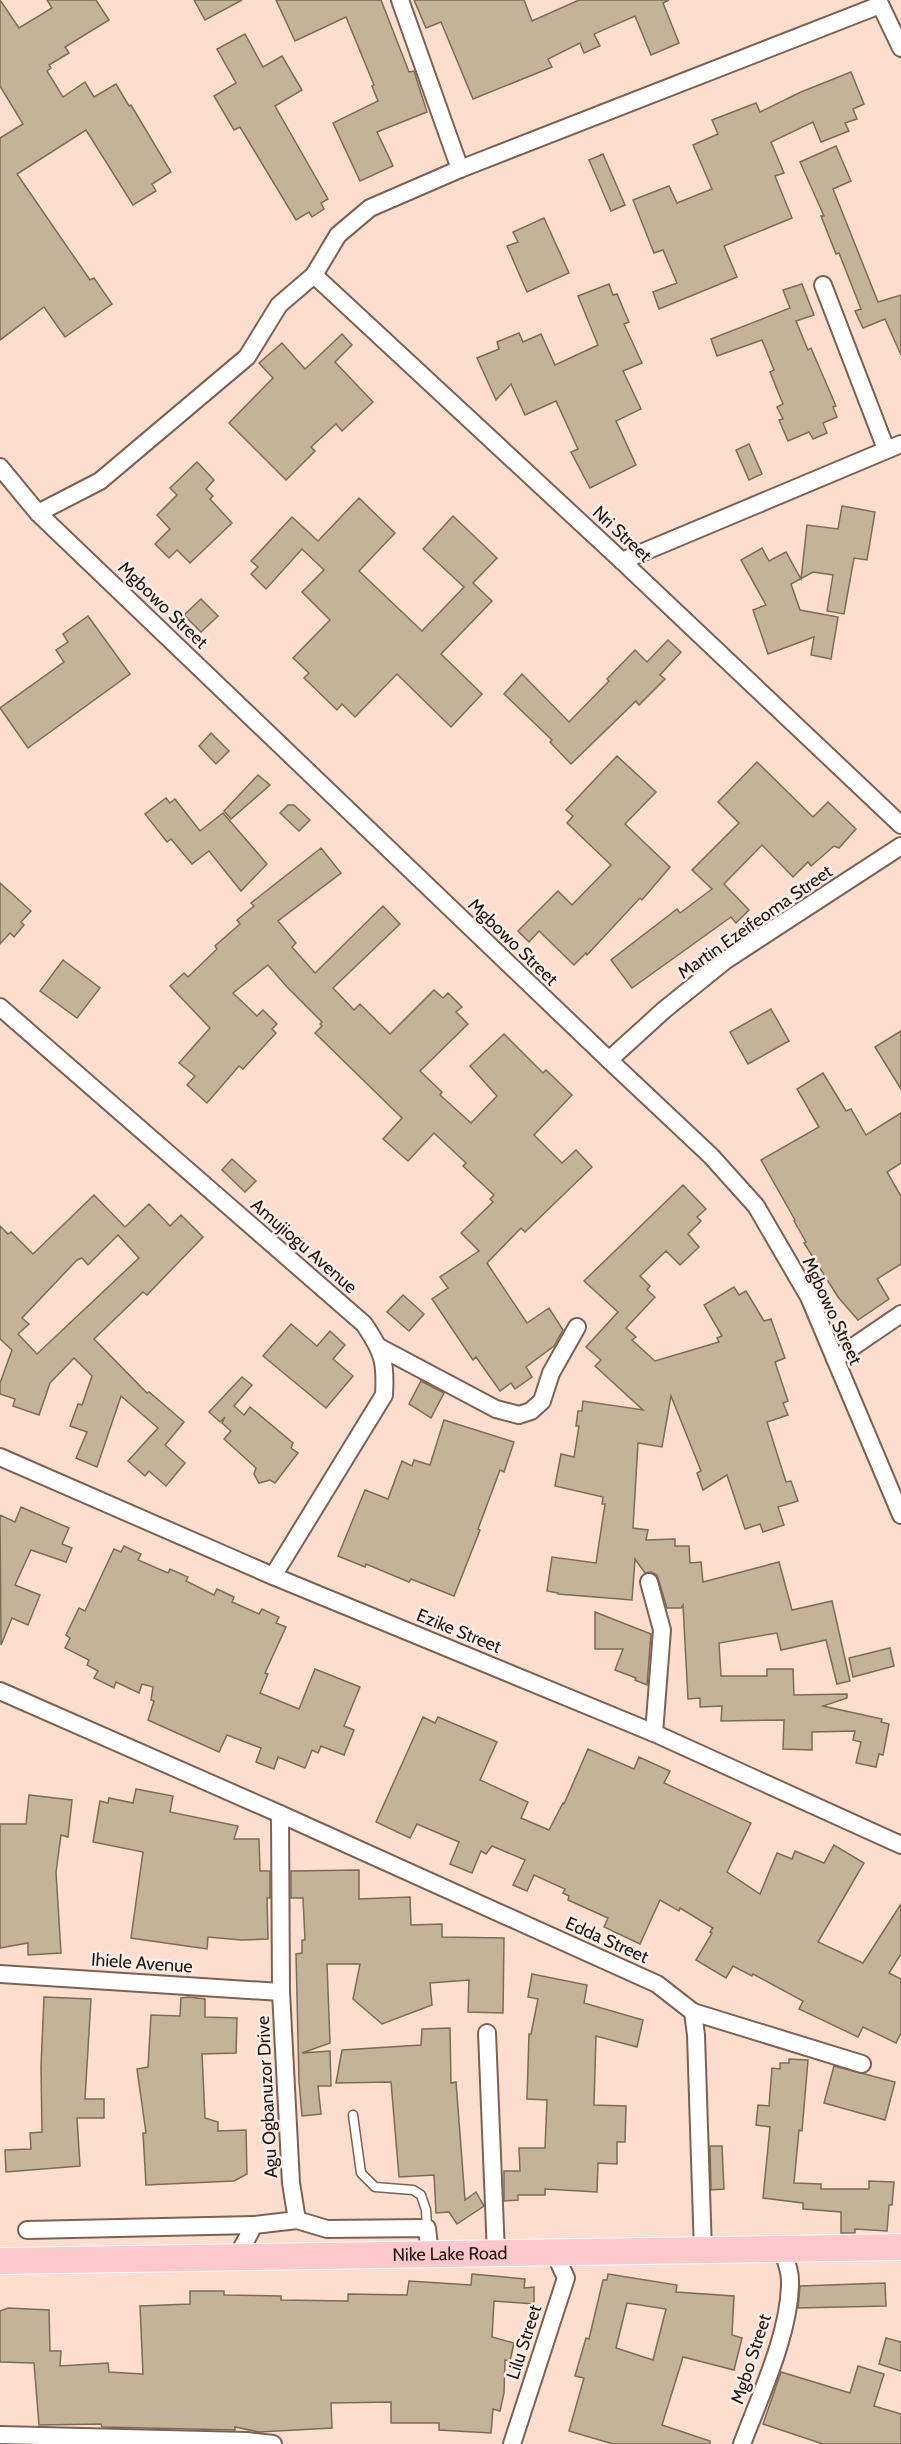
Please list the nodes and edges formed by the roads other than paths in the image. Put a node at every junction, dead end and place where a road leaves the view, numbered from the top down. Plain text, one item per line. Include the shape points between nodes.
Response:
1 (400, 0) edge
2 (879, 2) edge
3 (901, 48) edge
4 (460, 170) junction
5 (314, 275) junction
6 (823, 285) dead end
7 (893, 447) edge
8 (0, 467) edge
9 (38, 513) junction
10 (622, 561) junction
11 (901, 825) edge
12 (901, 846) edge
13 (0, 1007) edge
14 (609, 1060) junction
15 (901, 1314) edge
16 (577, 1327) dead end
17 (381, 1348) junction
18 (835, 1359) junction
19 (0, 1457) edge
20 (901, 1515) edge
21 (273, 1576) junction
22 (649, 1582) dead end
23 (0, 1691) edge
24 (654, 1733) junction
25 (280, 1814) junction
26 (901, 1845) edge
27 (0, 1974) edge
28 (281, 1992) junction
29 (693, 2012) junction
30 (488, 2033) dead end
31 (861, 2064) dead end
32 (353, 2115) dead end
33 (297, 2220) junction
34 (254, 2225) junction
35 (427, 2228) junction
36 (27, 2230) dead end
37 (901, 2247) edge
38 (782, 2249) junction
39 (703, 2252) junction
40 (496, 2254) junction
41 (555, 2254) junction
42 (430, 2255) junction
43 (237, 2257) junction
44 (0, 2261) edge
45 (0, 2435) edge
46 (273, 2444) edge
47 (512, 2444) edge
48 (742, 2444) edge

1 - 4 street
2 - 3 street
2 - 4 street
4 - 5 street via 370,208 338,235
5 - 9 street via 279,305 247,357 100,481
5 - 10 street, Nri Street
6 - 7 street
7 - 10 street
8 - 9 street, Mgbowo Street
9 - 14 street, Mgbowo Street
10 - 11 street, Nri Street
12 - 14 street, Martin Ezeifeoma Street via 726,960
13 - 17 street, Amujiogu Avenue via 364,1324
14 - 18 street, Mgbowo Street via 711,1156 756,1206 809,1297
15 - 18 street
16 - 17 street via 551,1372 542,1401 531,1412 519,1415 496,1409
17 - 21 street, Amujiogu Avenue via 386,1371 384,1395
18 - 20 street, Mgbowo Street
19 - 21 street, Ezike Street
21 - 24 street, Ezike Street
22 - 24 street via 662,1630
23 - 25 street, Edda Street
24 - 26 street, Ezike Street
25 - 28 street, Agu Ogbanuzor Drive
25 - 29 street, Edda Street via 657,1984
27 - 28 street, Ihiele Avenue
28 - 33 street, Agu Ogbanuzor Drive via 291,2184
29 - 31 street
29 - 39 street
30 - 40 street
32 - 35 lane via 361,2173 375,2187 421,2194
33 - 34 street
33 - 35 street via 327,2229
34 - 36 street
34 - 43 street
35 - 42 street
37 - 38 main road, Nike Lake Road
38 - 39 main road, Nike Lake Road
38 - 48 street, Mgbo Street via 790,2278 787,2308 777,2350
39 - 41 main road, Nike Lake Road
40 - 41 main road, Nike Lake Road
40 - 42 main road, Nike Lake Road
41 - 47 street, Lilu Street via 566,2278
42 - 43 main road, Nike Lake Road
43 - 44 main road, Nike Lake Road
45 - 46 street

